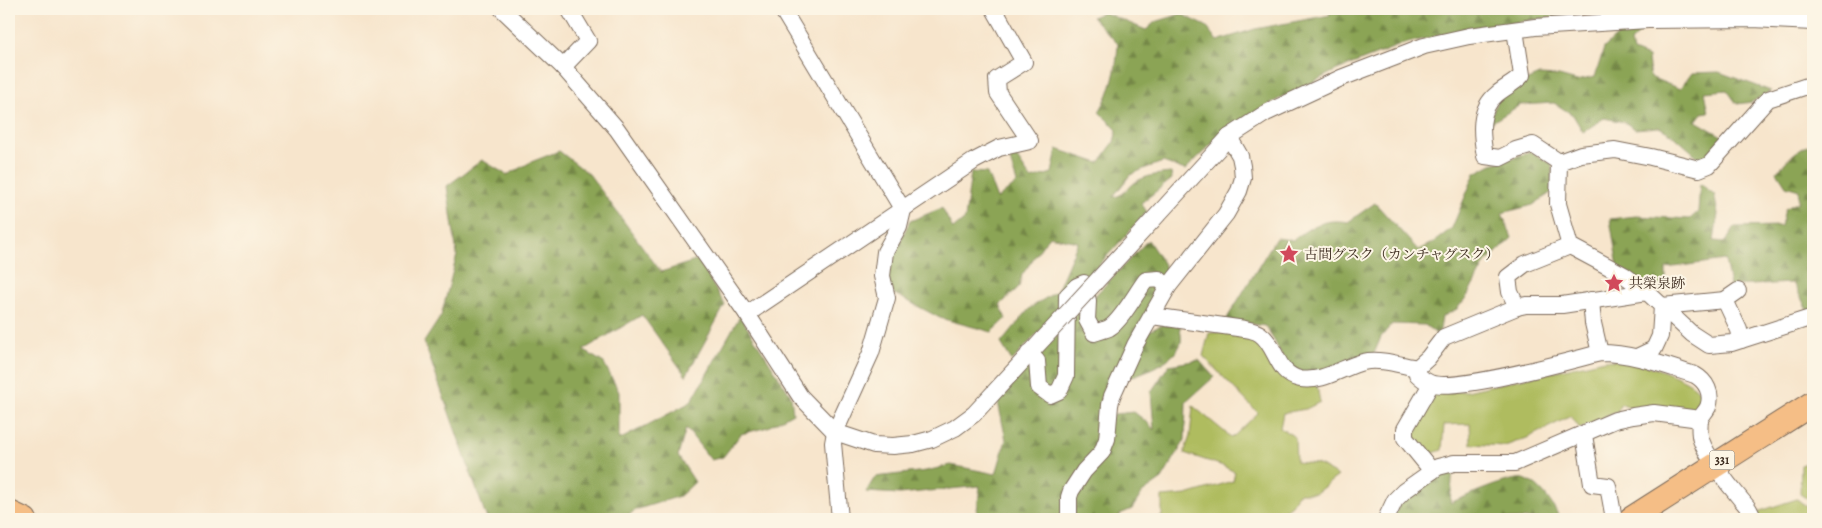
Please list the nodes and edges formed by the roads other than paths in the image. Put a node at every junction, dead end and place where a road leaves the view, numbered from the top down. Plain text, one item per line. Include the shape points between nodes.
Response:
1 (502, 9) edge
2 (569, 9) edge
3 (782, 9) edge
4 (994, 9) edge
5 (1813, 22) edge
6 (1515, 30) junction
7 (563, 67) junction
8 (1813, 84) edge
9 (1229, 137) junction
10 (1559, 162) junction
11 (903, 210) junction
12 (1570, 246) junction
13 (1168, 287) junction
14 (1738, 291) dead end
15 (1647, 292) junction
16 (1591, 300) junction
17 (1724, 300) junction
18 (1662, 306) junction
19 (1516, 307) junction
20 (747, 314) junction
21 (1152, 316) junction
22 (1813, 317) edge
23 (1660, 336) junction
24 (1643, 338) dead end
25 (1741, 340) junction
26 (1029, 353) junction
27 (1600, 353) junction
28 (1637, 357) junction
29 (1417, 368) junction
30 (1430, 384) junction
31 (1813, 403) edge
32 (1700, 419) junction
33 (835, 432) junction
34 (1584, 435) junction
35 (1715, 465) junction
36 (1432, 471) junction
37 (9, 511) edge
38 (26, 519) edge
39 (840, 519) edge
40 (1069, 519) edge
41 (1386, 519) edge
42 (1614, 519) edge
43 (1631, 519) edge
44 (1753, 519) edge

1 - 7 street
2 - 7 street via 588,41
3 - 11 street
4 - 11 street via 1024,62 997,79 998,93 1030,142 999,148 974,161
5 - 6 street via 1648,20
6 - 9 street via 1424,46 1341,78 1266,113
6 - 10 street via 1522,75 1496,94 1484,109 1482,136 1485,156 1500,158 1533,145
7 - 20 street via 617,129
8 - 10 street via 1768,99 1709,165 1699,169 1615,150 1582,154
9 - 13 street via 1242,166 1239,191 1226,214
9 - 26 street, bridge
10 - 12 street via 1558,204
11 - 20 street
11 - 33 street via 899,227 885,252 882,276 887,298 871,353
12 - 15 street via 1616,270
12 - 19 street via 1525,264 1508,277
13 - 21 street
13 - 26 street via 1159,279 1146,280 1120,318 1109,328 1094,333 1087,320 1088,301 1084,283 1076,286 1067,296 1066,376 1059,391 1050,395 1039,388 1037,360
14 - 17 street
15 - 16 street
15 - 18 street
16 - 19 street
16 - 27 street via 1592,323
17 - 18 street
17 - 25 street
18 - 23 street
18 - 25 street via 1709,345
19 - 29 street via 1444,337
20 - 33 street via 800,396
21 - 29 street via 1246,328 1260,334 1281,368 1299,379 1314,379 1374,360
21 - 40 street via 1117,383 1110,405 1108,439 1102,452 1071,491
22 - 25 street
23 - 24 street
23 - 28 street via 1654,349
26 - 33 street via 974,414 932,439 893,446 874,444
27 - 28 street
27 - 30 street via 1486,379
28 - 32 street via 1702,379 1709,395 1708,406
29 - 30 street via 1417,374
30 - 36 street via 1399,427
31 - 35 highway, 331
32 - 34 street via 1654,414 1633,416 1615,420
32 - 35 street via 1700,437
33 - 39 street via 833,443
34 - 36 street via 1515,463 1454,463
34 - 42 street via 1592,484 1608,486
35 - 43 highway, 331
35 - 44 street via 1750,509
36 - 41 street via 1404,490
37 - 38 main road

